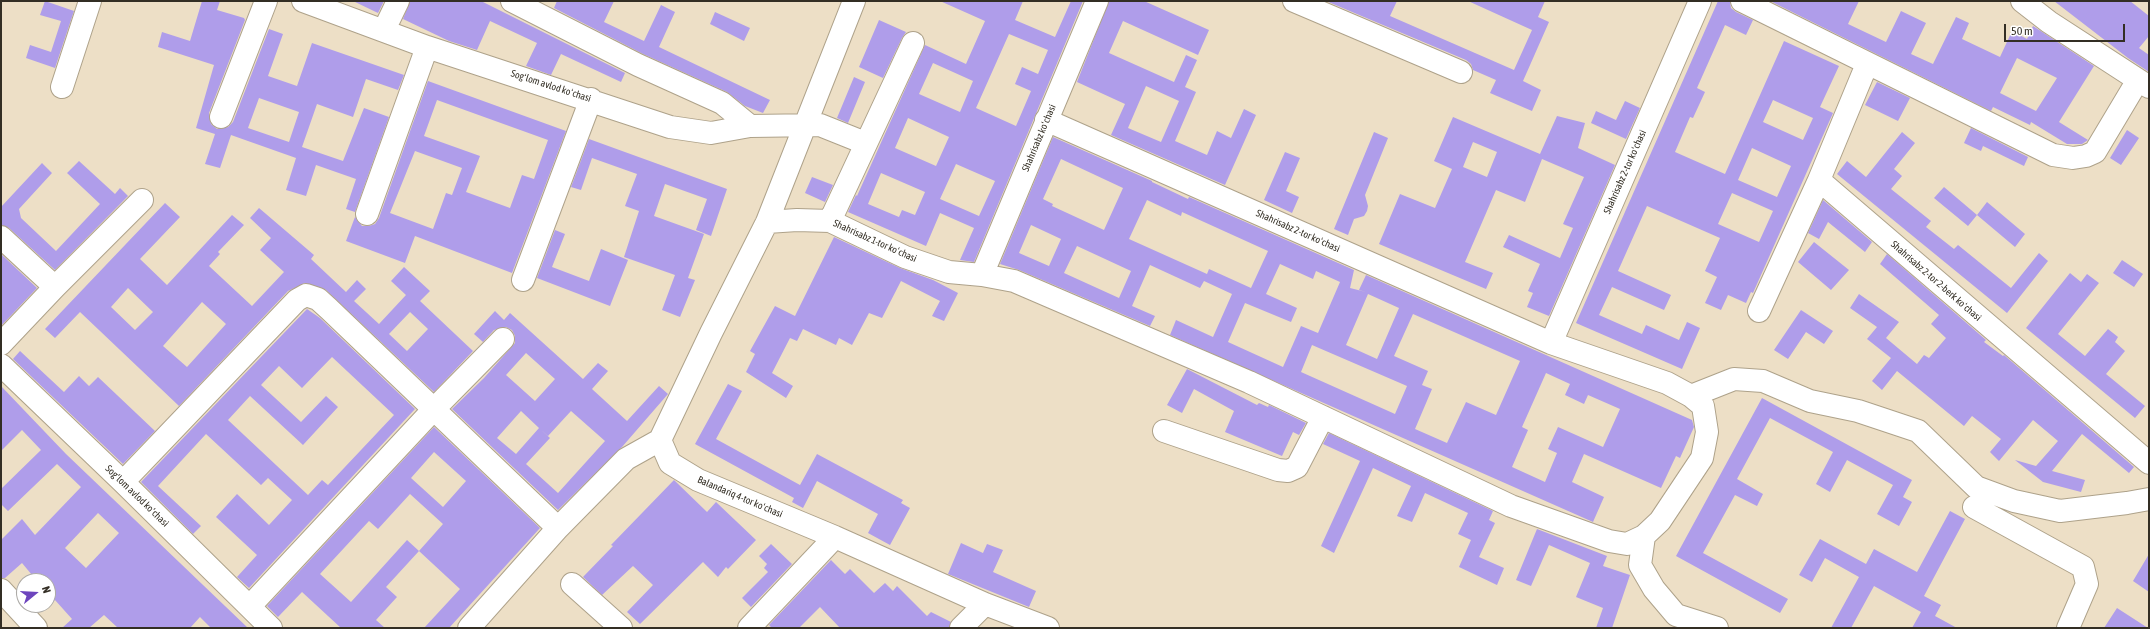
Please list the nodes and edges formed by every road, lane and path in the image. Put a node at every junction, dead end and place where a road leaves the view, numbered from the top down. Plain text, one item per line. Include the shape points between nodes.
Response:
1 (90, 1) edge
2 (266, 1) edge
3 (303, 1) edge
4 (398, 1) edge
5 (512, 1) edge
6 (854, 1) edge
7 (1097, 1) edge
8 (1294, 1) edge
9 (1700, 1) edge
10 (1742, 1) edge
11 (2022, 1) edge
12 (384, 30) junction
13 (913, 42) dead end
14 (427, 47) junction
15 (1867, 64) junction
16 (1461, 72) dead end
17 (2144, 84) edge
18 (62, 87) dead end
19 (591, 99) junction
20 (222, 118) dead end
21 (1046, 120) junction
22 (750, 126) junction
23 (805, 127) junction
24 (865, 143) junction
25 (1819, 180) junction
26 (142, 200) dead end
27 (367, 214) dead end
28 (830, 221) junction
29 (767, 222) junction
30 (1, 237) edge
31 (982, 275) junction
32 (523, 280) dead end
33 (55, 287) junction
34 (1759, 311) dead end
35 (503, 339) dead end
36 (1551, 343) junction
37 (1, 344) edge
38 (1, 365) edge
39 (1691, 396) junction
40 (433, 410) junction
41 (1323, 417) junction
42 (1164, 431) dead end
43 (660, 440) junction
44 (2149, 463) edge
45 (123, 482) junction
46 (2149, 499) edge
47 (1974, 508) dead end
48 (558, 528) junction
49 (1644, 536) junction
50 (835, 537) junction
51 (572, 584) dead end
52 (1, 590) edge
53 (984, 604) junction
54 (250, 606) junction
55 (36, 628) edge
56 (272, 628) edge
57 (469, 628) edge
58 (621, 628) edge
59 (749, 628) edge
60 (961, 628) edge
61 (1048, 628) edge
62 (1717, 628) edge
63 (2068, 628) edge

1 - 18 street
2 - 20 street
3 - 12 street, Sogʻlom avlod koʻchasi
4 - 12 street
5 - 22 street via 638,65 722,103
6 - 23 street
7 - 21 street, Shahrisabz koʻchasi
8 - 16 street
9 - 36 street, Shahrisabz 2-tor koʻchasi
10 - 15 street
11 - 17 street
12 - 14 street, Sogʻlom avlod koʻchasi
13 - 24 street
14 - 19 street, Sogʻlom avlod koʻchasi
14 - 27 street
15 - 17 street via 2052,155 2073,158 2094,152
15 - 25 street
19 - 22 street, Sogʻlom avlod koʻchasi via 670,127 711,133
19 - 32 street
21 - 31 street, Shahrisabz koʻchasi
21 - 36 street, Shahrisabz 2-tor koʻchasi
22 - 23 street, Sogʻlom avlod koʻchasi
23 - 24 street, Sogʻlom avlod koʻchasi via 820,125
23 - 29 street
24 - 28 street
25 - 34 street
25 - 44 street, Shahrisabz 2-tor 2-berk koʻchasi
26 - 33 street
28 - 29 street, Shahrisabz 1-tor koʻchasi
28 - 31 street, Shahrisabz 1-tor koʻchasi via 905,256 949,272
29 - 43 street
30 - 33 street
31 - 41 street, Shahrisabz 1-tor koʻchasi via 1014,281 1249,382
33 - 37 street
35 - 40 street
36 - 39 street, Shahrisabz 2-tor koʻchasi via 1667,383
38 - 45 street, Sogʻlom avlod koʻchasi
39 - 46 street via 1734,379 1763,381 1810,401 1866,414 1918,431 1976,487 2014,501 2060,511
39 - 49 street, Shahrisabz 1-tor koʻchasi via 1703,406 1707,432 1702,458 1660,521
40 - 45 street via 318,299 306,295 297,300
40 - 48 street
40 - 54 street
41 - 42 street via 1297,467 1288,471 1278,470
41 - 49 street, Shahrisabz 1-tor koʻchasi via 1511,506 1609,541 1627,544
43 - 48 street via 626,459
43 - 50 street, Balandariq 4-tor koʻchasi via 670,463 698,480
45 - 54 street, Sogʻlom avlod koʻchasi
47 - 63 street via 2083,567 2087,584
48 - 57 street
49 - 62 street via 1640,565 1654,589 1676,615
50 - 53 street, Balandariq 4-tor koʻchasi
50 - 59 street
51 - 58 street
52 - 55 street
53 - 60 street
53 - 61 street, Balandariq 4-tor koʻchasi
54 - 56 street, Sogʻlom avlod koʻchasi

